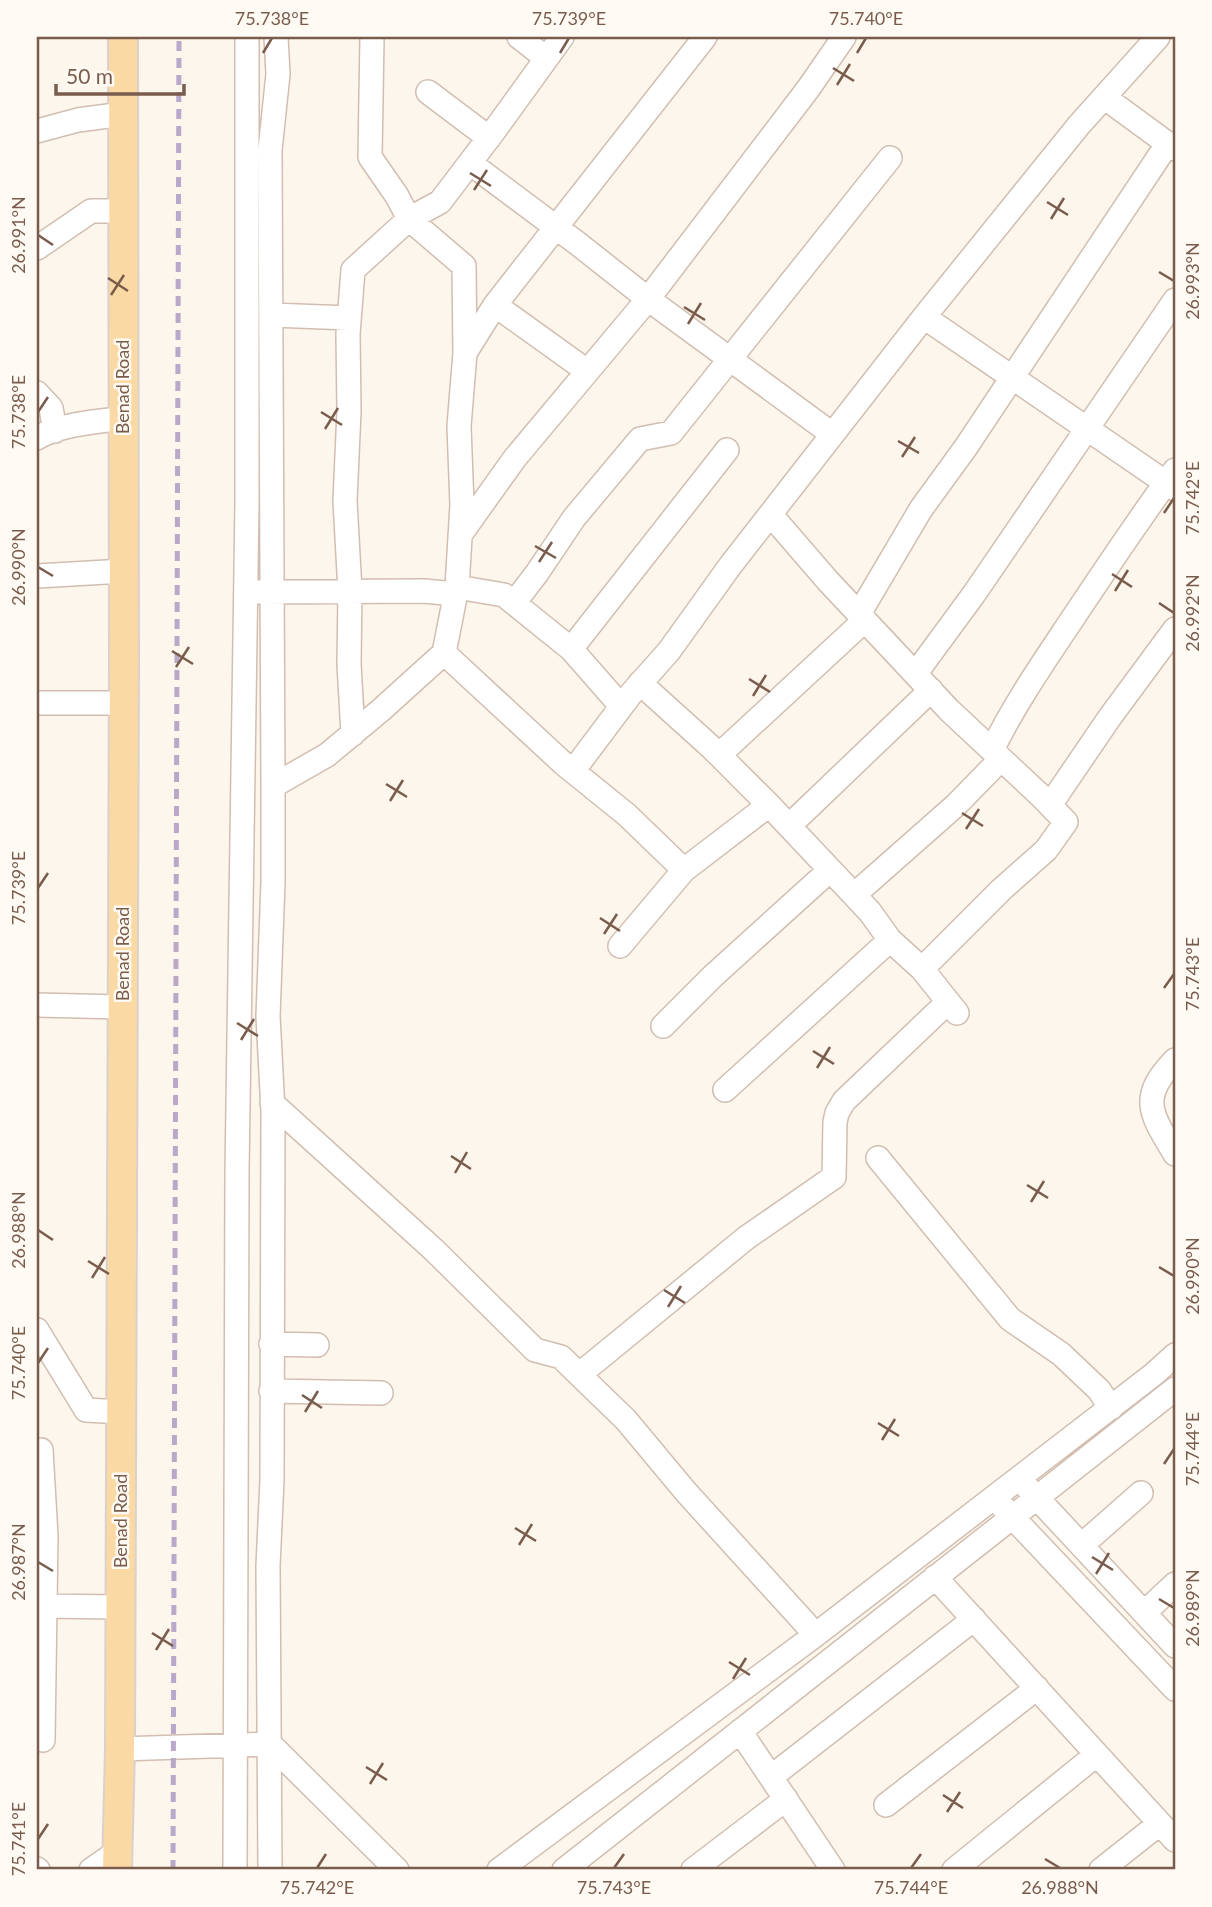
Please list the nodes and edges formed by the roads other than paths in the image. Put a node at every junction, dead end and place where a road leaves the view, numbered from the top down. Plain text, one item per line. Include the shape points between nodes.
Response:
1 (123, 37) edge
2 (247, 37) edge
3 (276, 37) edge
4 (372, 37) edge
5 (519, 37) edge
6 (562, 37) edge
7 (705, 37) edge
8 (844, 37) edge
9 (1154, 38) edge
10 (546, 58) junction
11 (428, 92) dead end
12 (1104, 97) junction
13 (123, 114) junction
14 (37, 131) edge
15 (489, 138) junction
16 (1171, 146) edge
17 (890, 158) dead end
18 (470, 163) junction
19 (123, 211) junction
20 (409, 219) junction
21 (557, 228) junction
22 (37, 248) edge
23 (648, 299) junction
24 (1175, 300) edge
25 (495, 305) junction
26 (272, 315) junction
27 (925, 317) junction
28 (349, 318) junction
29 (465, 353) junction
30 (730, 358) junction
31 (587, 371) junction
32 (1013, 376) junction
33 (37, 393) edge
34 (123, 418) junction
35 (1088, 428) junction
36 (46, 434) edge
37 (832, 434) junction
38 (727, 450) dead end
39 (1172, 480) edge
40 (771, 515) junction
41 (460, 535) junction
42 (124, 571) junction
43 (37, 576) edge
44 (456, 590) junction
45 (246, 591) junction
46 (350, 591) junction
47 (272, 593) junction
48 (514, 603) junction
49 (862, 617) junction
50 (1175, 629) edge
51 (571, 649) junction
52 (444, 653) junction
53 (916, 673) junction
54 (640, 684) junction
55 (932, 690) junction
56 (37, 703) edge
57 (124, 703) junction
58 (621, 706) junction
59 (353, 734) junction
60 (719, 754) junction
61 (997, 755) junction
62 (573, 771) junction
63 (273, 786) junction
64 (1050, 805) junction
65 (769, 806) junction
66 (789, 826) junction
67 (684, 870) junction
68 (830, 870) junction
69 (854, 895) junction
70 (890, 940) junction
71 (620, 946) dead end
72 (922, 969) junction
73 (37, 1005) edge
74 (122, 1007) junction
75 (663, 1026) dead end
76 (1175, 1060) edge
77 (725, 1090) dead end
78 (272, 1103) junction
79 (1175, 1154) edge
80 (878, 1158) dead end
81 (37, 1330) edge
82 (271, 1344) junction
83 (317, 1345) dead end
84 (1173, 1363) edge
85 (580, 1374) junction
86 (1175, 1389) edge
87 (271, 1391) junction
88 (381, 1393) dead end
89 (1111, 1408) junction
90 (121, 1412) junction
91 (41, 1450) dead end
92 (1019, 1478) junction
93 (1141, 1493) dead end
94 (994, 1497) junction
95 (1036, 1498) junction
96 (1012, 1517) junction
97 (1082, 1545) junction
98 (935, 1577) junction
99 (1175, 1584) edge
100 (41, 1606) edge
101 (121, 1608) junction
102 (1145, 1612) junction
103 (974, 1619) junction
104 (814, 1636) junction
105 (1175, 1646) edge
106 (1037, 1688) junction
107 (1175, 1689) edge
108 (740, 1731) junction
109 (43, 1740) dead end
110 (270, 1744) junction
111 (235, 1745) junction
112 (120, 1749) junction
113 (1097, 1755) junction
114 (771, 1777) junction
115 (786, 1799) junction
116 (886, 1805) dead end
117 (1159, 1824) junction
118 (1175, 1840) edge
119 (117, 1861) edge
120 (91, 1870) edge
121 (235, 1870) edge
122 (270, 1870) edge
123 (397, 1870) edge
124 (499, 1870) edge
125 (565, 1870) edge
126 (693, 1870) edge
127 (833, 1870) edge
128 (954, 1870) edge
129 (1101, 1870) edge

1 - 13 main road, Benad Road
2 - 45 street
3 - 26 street via 278,74 270,150
4 - 20 street via 370,157
5 - 10 street
6 - 10 street
7 - 21 street
8 - 23 street
9 - 12 street
10 - 15 street
11 - 15 street
12 - 16 street
12 - 27 street
13 - 14 street
13 - 19 main road, Benad Road
15 - 18 street
16 - 32 street
17 - 30 street
18 - 20 street via 440,202
18 - 21 street
19 - 22 street via 92,211
19 - 34 main road, Benad Road
20 - 28 street via 353,270
20 - 29 street via 464,267
21 - 23 street
21 - 25 street
23 - 30 street
23 - 31 street
24 - 35 street
25 - 29 street
25 - 31 street
26 - 28 street
26 - 47 street
27 - 32 street
27 - 37 street
28 - 46 street via 345,501
29 - 41 street via 458,426
30 - 37 street
30 - 48 street via 671,433 640,439 574,518
31 - 41 street via 515,458
32 - 35 street
32 - 49 street via 921,509
33 - 36 street via 51,408
34 - 36 street
34 - 42 main road, Benad Road
35 - 39 street
35 - 53 street
37 - 40 street
38 - 51 street
39 - 61 street via 1007,718
40 - 49 street
40 - 54 street
41 - 44 street
42 - 43 street
42 - 57 main road, Benad Road
44 - 46 street
44 - 48 street via 504,595
44 - 52 street
45 - 47 street
45 - 111 street
46 - 47 street
46 - 59 street
47 - 63 street
48 - 51 street
49 - 53 street
49 - 60 street
50 - 64 street
51 - 58 street
52 - 59 street
52 - 62 street
53 - 55 street
54 - 58 street
54 - 60 street
55 - 61 street
55 - 66 street
56 - 57 street
57 - 74 main road, Benad Road
58 - 62 street
59 - 63 street
60 - 65 street
61 - 64 street
61 - 69 street via 956,804
62 - 67 street via 628,815
63 - 78 street via 268,1016
64 - 72 street via 1066,822 1052,843
65 - 66 street
65 - 67 street
66 - 68 street
67 - 71 street
68 - 69 street
68 - 75 street
69 - 70 street
70 - 72 street
70 - 77 street
72 - 85 street via 953,1008 841,1107 835,1122 834,1177 746,1238
73 - 74 street
74 - 90 main road, Benad Road
76 - 79 street via 1153,1090 1150,1105
78 - 82 street
78 - 85 street via 535,1350 557,1355
80 - 89 street via 1010,1320 1061,1354
81 - 90 street via 86,1410
82 - 83 street
82 - 87 street
84 - 89 street
85 - 104 street via 626,1420
86 - 95 street
87 - 88 street
87 - 110 street
89 - 92 street
90 - 101 main road, Benad Road
91 - 100 street via 46,1536
92 - 94 street
92 - 95 street
93 - 97 street
94 - 96 street
94 - 104 street
95 - 96 street
95 - 97 street
96 - 98 street
96 - 107 street
97 - 102 street
98 - 103 street
98 - 108 street
99 - 102 street
100 - 101 street
100 - 109 street
101 - 112 main road, Benad Road
102 - 105 street
103 - 106 street
103 - 114 street
104 - 124 street
106 - 113 street
106 - 116 street
108 - 114 street
108 - 125 street
110 - 111 street
110 - 122 street
110 - 123 street
111 - 112 street
111 - 121 street
112 - 119 main road, Benad Road
113 - 117 street
113 - 128 street
114 - 115 street
115 - 126 street
115 - 127 street
117 - 118 street
117 - 129 street
119 - 120 street

